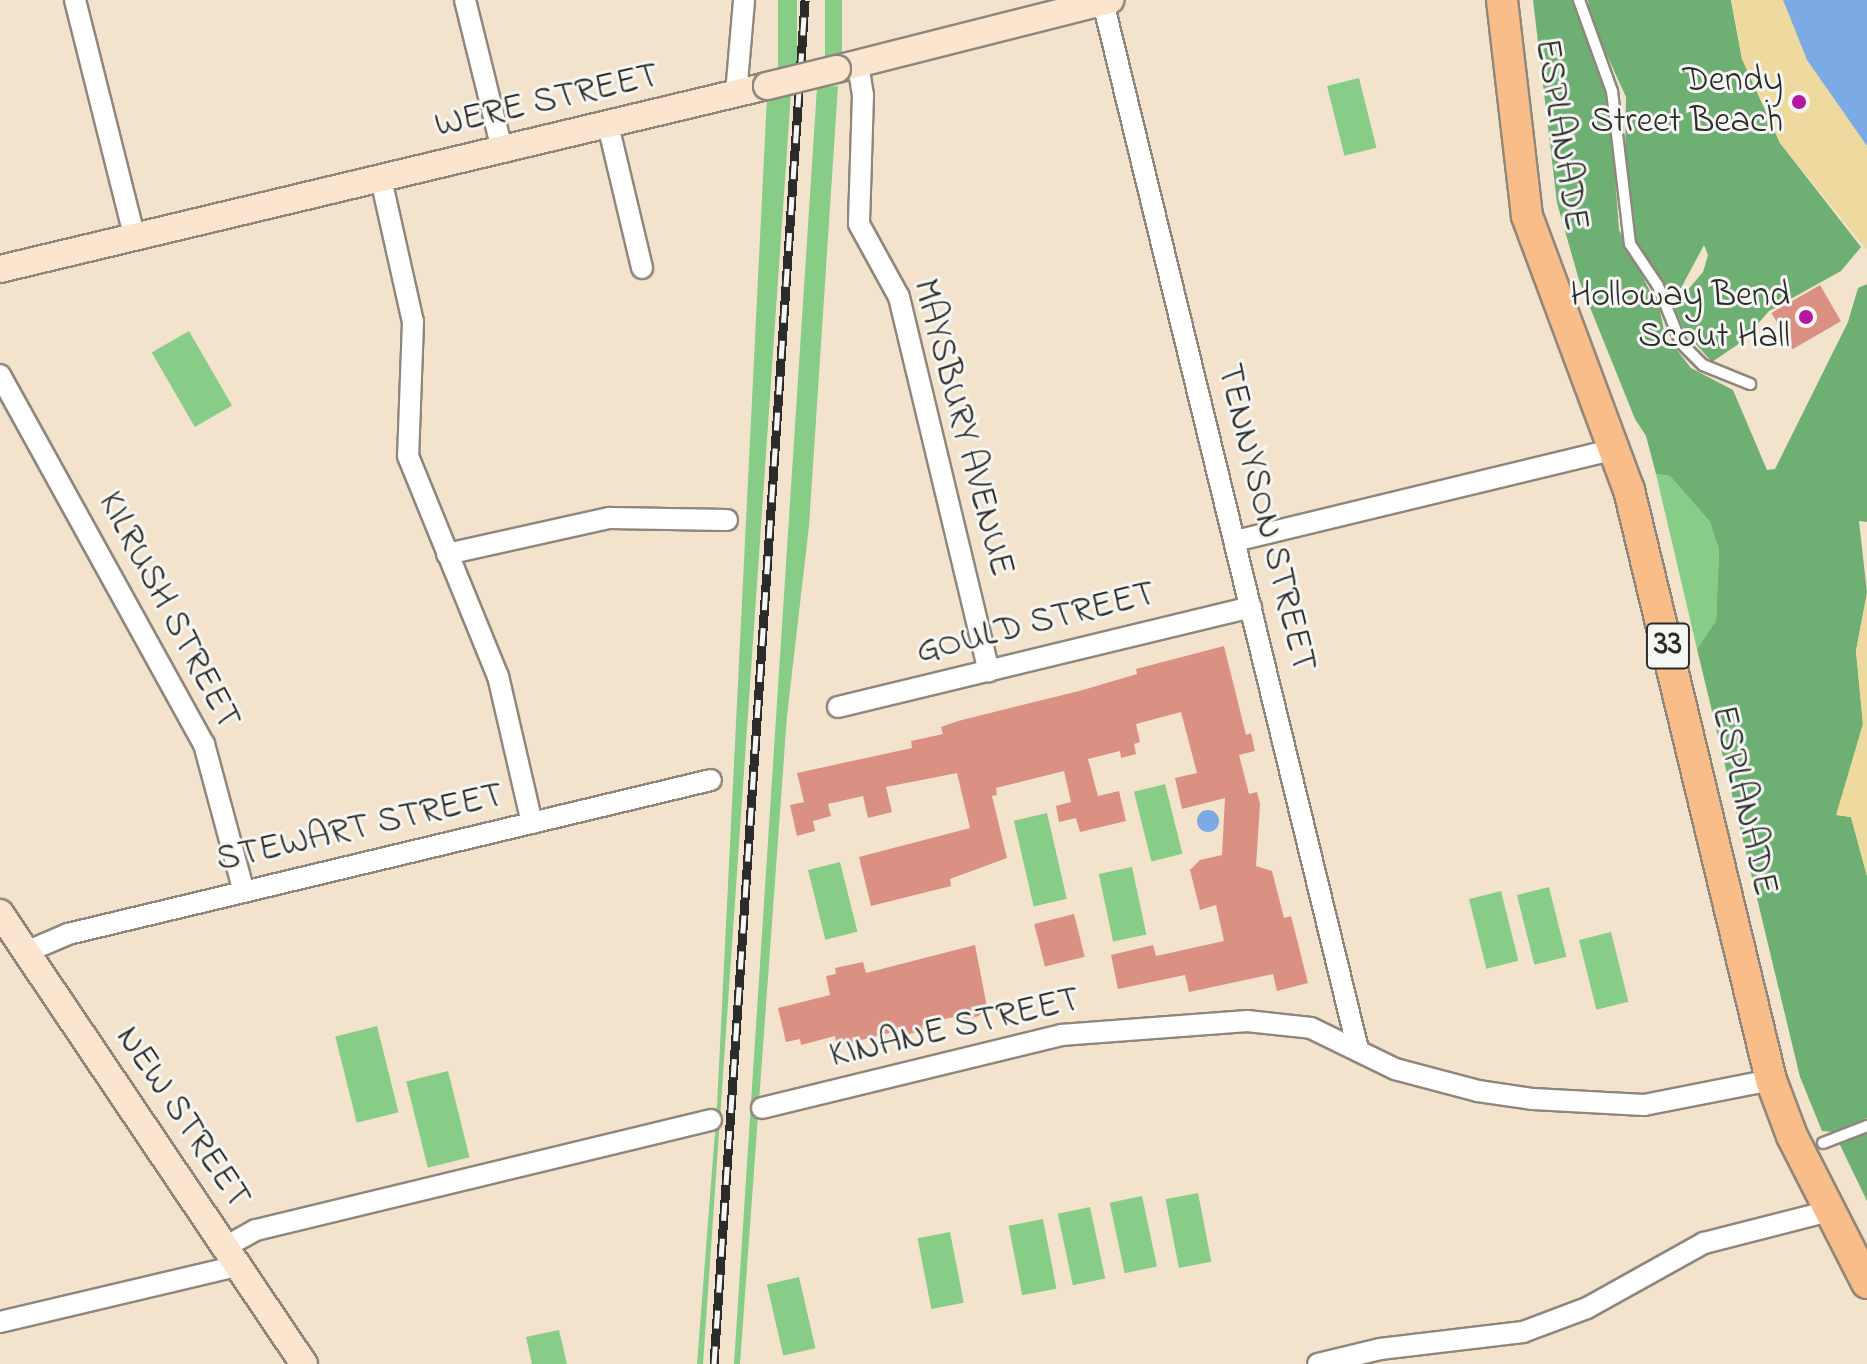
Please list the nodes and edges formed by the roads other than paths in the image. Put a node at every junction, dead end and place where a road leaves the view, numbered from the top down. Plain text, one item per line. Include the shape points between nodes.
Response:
1 (75, 0) edge
2 (465, 0) edge
3 (744, 0) edge
4 (1502, 0) edge
5 (1579, 0) edge
6 (1106, 1) edge
7 (1039, 8) edge
8 (848, 67) junction
9 (736, 94) junction
10 (608, 125) junction
11 (502, 150) junction
12 (381, 179) junction
13 (135, 238) junction
14 (642, 268) dead end
15 (0, 269) edge
16 (0, 375) edge
17 (1750, 384) dead end
18 (1615, 449) junction
19 (727, 520) dead end
20 (1235, 541) junction
21 (447, 554) junction
22 (1251, 607) junction
23 (989, 671) junction
24 (838, 707) dead end
25 (711, 780) dead end
26 (532, 823) junction
27 (244, 892) junction
28 (0, 913) edge
29 (26, 952) junction
30 (1358, 1050) junction
31 (1771, 1080) junction
32 (762, 1108) dead end
33 (711, 1120) dead end
34 (1867, 1126) edge
35 (1823, 1143) dead end
36 (1830, 1211) junction
37 (231, 1256) junction
38 (1867, 1283) edge
39 (0, 1322) edge
40 (304, 1364) edge
41 (1318, 1364) edge

1 - 13 street
2 - 11 street
3 - 9 street
4 - 18 main road, ESPLANADE / 33 via 1527,216
5 - 17 lane via 1612,91 1630,244 1658,286 1681,343 1703,365
6 - 7 street, WERE STREET
6 - 20 street, TENNYSON STREET
7 - 8 street, WERE STREET
8 - 9 street, WERE STREET, bridge
8 - 23 street, MAYSBURY AVENUE via 863,95 859,224 899,297
9 - 10 street, WERE STREET
10 - 11 street, WERE STREET
10 - 14 street
11 - 12 street, WERE STREET
12 - 13 street, WERE STREET
12 - 21 street via 413,322 408,456
13 - 15 street, WERE STREET
16 - 27 street, KILRUSH STREET via 199,735
18 - 20 street
18 - 31 main road, ESPLANADE / 33 via 1648,562
19 - 21 street via 610,518
20 - 22 street, TENNYSON STREET
21 - 26 street via 498,676
22 - 23 street, GOULD STREET
22 - 30 street, TENNYSON STREET
23 - 24 street, GOULD STREET
25 - 26 street, STEWART STREET
26 - 27 street, STEWART STREET
27 - 29 street, STEWART STREET via 68,934
28 - 29 street, NEW STREET
29 - 37 street, NEW STREET
30 - 31 street, KINANE STREET via 1395,1069 1478,1091 1594,1104 1669,1102
30 - 32 street, KINANE STREET via 1311,1028 1266,1021 1087,1031
31 - 36 main road, ESPLANADE / 33
33 - 37 street via 256,1230
34 - 35 lane
36 - 38 main road, ESPLANADE / 33
36 - 41 street via 1704,1243 1587,1308 1523,1332 1388,1348
37 - 39 street
37 - 40 street, NEW STREET

